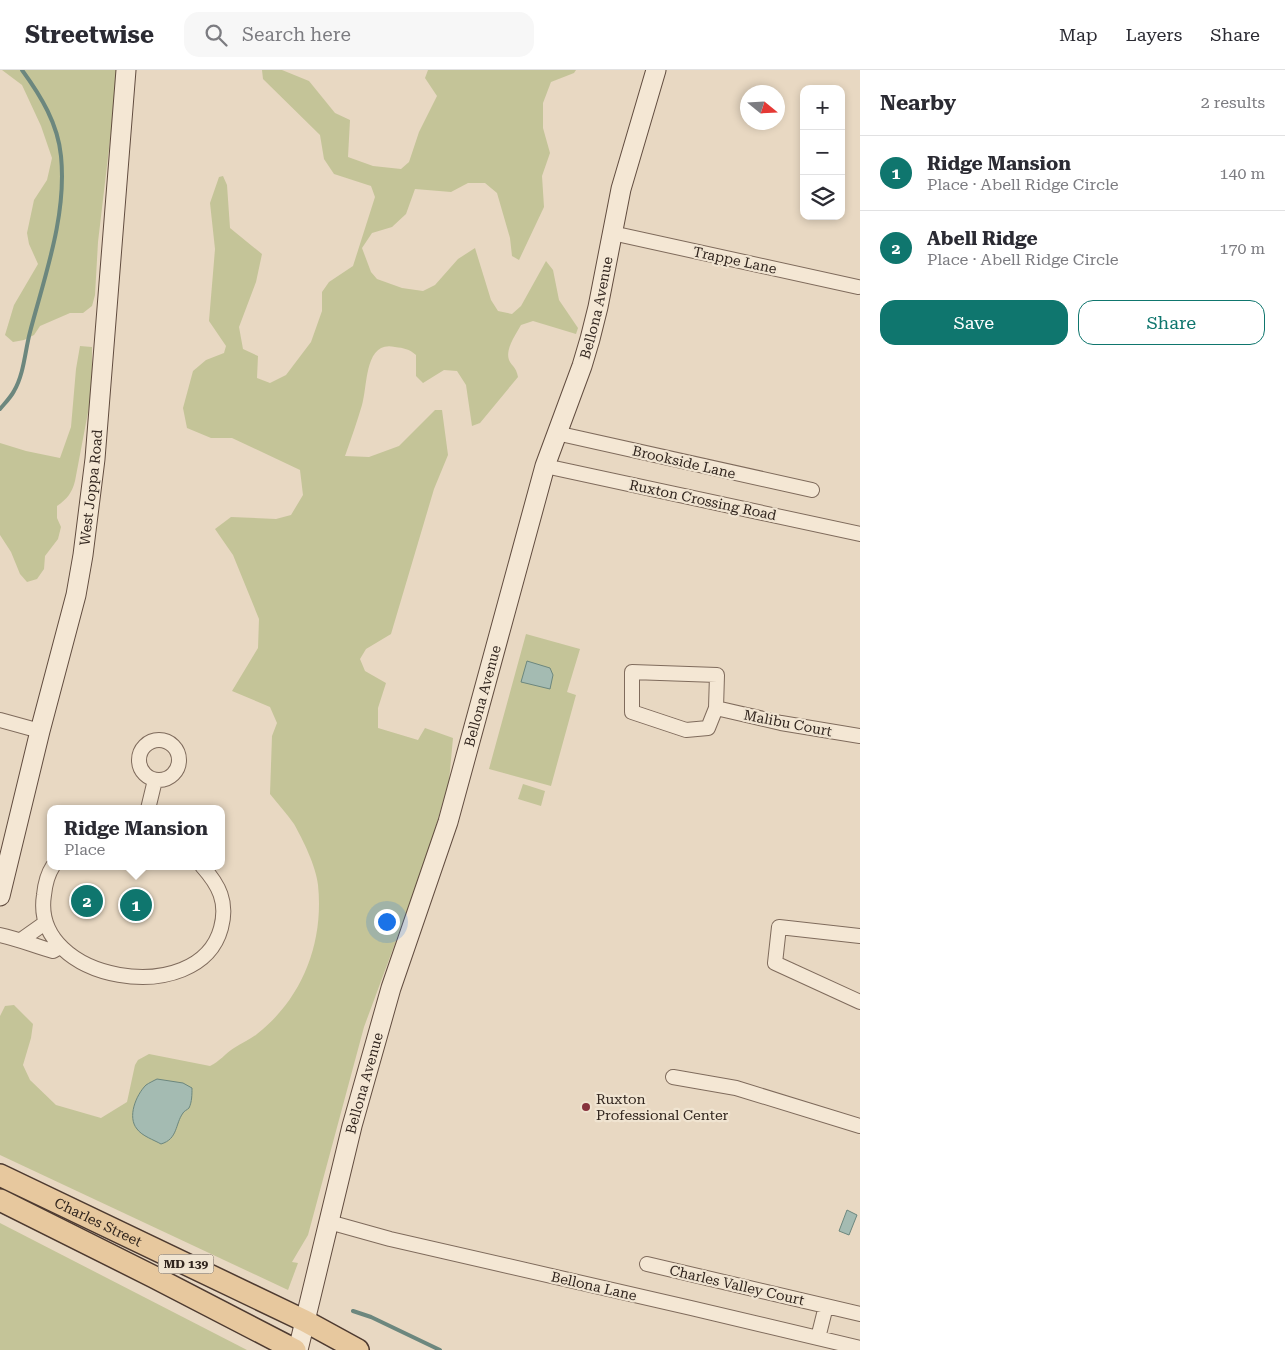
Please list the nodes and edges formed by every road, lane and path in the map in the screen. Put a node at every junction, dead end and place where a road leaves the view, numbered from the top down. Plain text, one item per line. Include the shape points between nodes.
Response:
1 (126, 70) edge
2 (656, 70) edge
3 (612, 233) junction
4 (858, 287) dead end
5 (556, 433) junction
6 (545, 466) junction
7 (812, 490) dead end
8 (860, 534) edge
9 (716, 708) junction
10 (0, 720) edge
11 (40, 731) junction
12 (860, 736) edge
13 (155, 780) dead end
14 (149, 805) edge
15 (50, 870) edge
16 (205, 870) edge
17 (0, 896) edge
18 (45, 923) junction
19 (0, 935) edge
20 (860, 936) edge
21 (22, 940) junction
22 (60, 947) junction
23 (860, 1002) edge
24 (673, 1077) dead end
25 (860, 1126) edge
26 (0, 1175) edge
27 (0, 1200) edge
28 (329, 1222) junction
29 (647, 1264) dead end
30 (826, 1306) junction
31 (860, 1314) edge
32 (305, 1321) junction
33 (818, 1338) junction
34 (860, 1348) edge
35 (296, 1350) edge
36 (358, 1350) edge

1 - 11 street, West Joppa Road via 96,459 87,534 76,594
2 - 3 street, Bellona Avenue via 621,188
3 - 4 street, Trappe Lane
3 - 5 street, Bellona Avenue via 590,339
5 - 6 street, Bellona Avenue
5 - 7 street, Brookside Lane
6 - 8 street, Ruxton Crossing Road
6 - 28 street, Bellona Avenue via 448,822 391,988
9 - 9 street via 708,728 686,730 632,712 632,672 717,675
9 - 12 street, Malibu Court via 780,723
10 - 11 street
11 - 17 street, West Joppa Road
13 - 14 street
15 - 18 street via 42,908
16 - 22 street via 214,880 223,901 224,918 213,947 194,964 170,974 126,977 83,962
18 - 21 street
18 - 22 street
19 - 21 street
20 - 23 street via 779,927 775,963
21 - 22 street via 53,951
24 - 25 street via 736,1088
26 - 32 main road, Charles Street / MD 139
27 - 35 main road, Charles Street / MD 139
28 - 32 street, Bellona Avenue
28 - 33 street, Bellona Lane
29 - 30 street, Charles Valley Court
30 - 31 street, Charles Valley Court
30 - 33 street
32 - 35 street, Bellona Avenue
32 - 36 main road, Charles Street / MD 139
33 - 34 street, Bellona Lane

